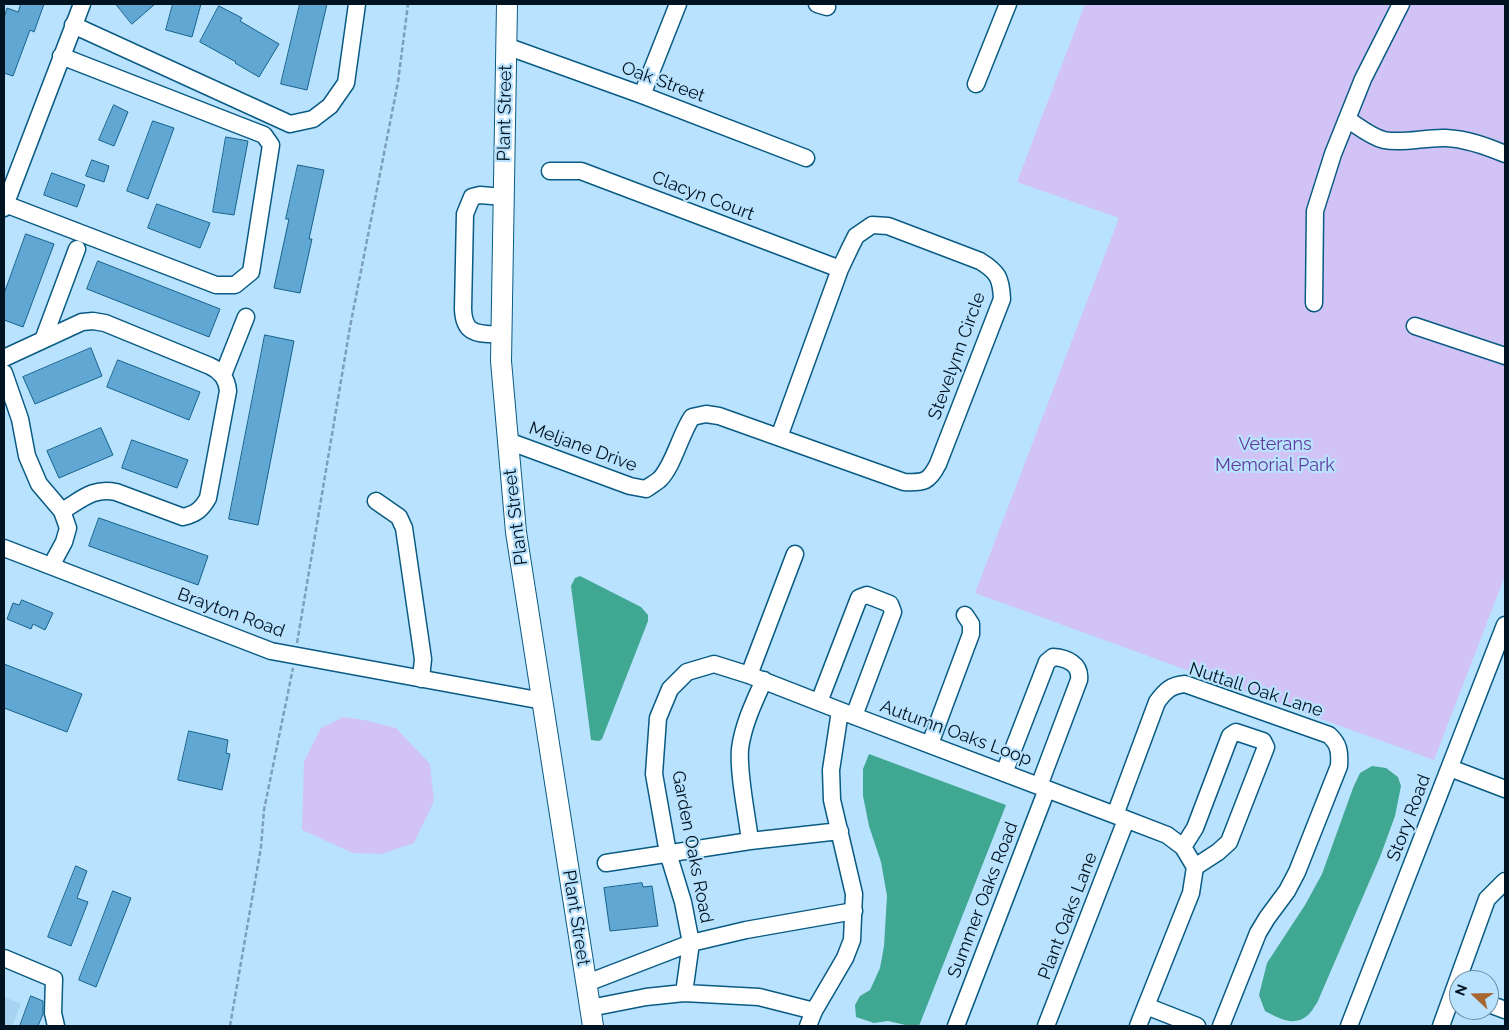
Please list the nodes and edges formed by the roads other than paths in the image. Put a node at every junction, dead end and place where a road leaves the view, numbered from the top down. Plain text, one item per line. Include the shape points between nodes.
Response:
1 (82, 4) edge
2 (357, 4) edge
3 (507, 4) edge
4 (678, 4) edge
5 (1008, 4) edge
6 (1401, 4) edge
7 (73, 25) junction
8 (506, 46) junction
9 (61, 56) junction
10 (976, 84) dead end
11 (642, 95) junction
12 (1347, 119) junction
13 (1505, 154) edge
14 (806, 158) dead end
15 (550, 171) dead end
16 (504, 197) junction
17 (4, 206) edge
18 (77, 249) dead end
19 (840, 269) junction
20 (1314, 303) dead end
21 (246, 317) dead end
22 (1415, 326) dead end
23 (502, 335) junction
24 (43, 340) junction
25 (1505, 356) edge
26 (4, 358) edge
27 (4, 373) edge
28 (223, 375) junction
29 (779, 437) junction
30 (508, 441) junction
31 (376, 501) dead end
32 (62, 511) junction
33 (4, 548) edge
34 (795, 554) dead end
35 (51, 566) junction
36 (964, 615) dead end
37 (1505, 625) edge
38 (756, 678) junction
39 (421, 679) junction
40 (543, 701) junction
41 (819, 702) junction
42 (847, 714) junction
43 (930, 744) junction
44 (1450, 768) junction
45 (1004, 773) junction
46 (1043, 787) junction
47 (1505, 789) edge
48 (1120, 817) junction
49 (840, 831) junction
50 (750, 841) junction
51 (1183, 847) junction
52 (668, 854) junction
53 (606, 864) dead end
54 (1194, 867) junction
55 (1505, 881) edge
56 (854, 911) junction
57 (691, 943) junction
58 (4, 958) edge
59 (1464, 970) edge
60 (587, 983) junction
61 (684, 992) junction
62 (1146, 1006) junction
63 (1449, 1009) edge
64 (591, 1017) edge
65 (811, 1019) edge
66 (52, 1022) edge
67 (956, 1026) edge
68 (1046, 1026) edge
69 (1138, 1026) edge
70 (1196, 1026) edge
71 (1222, 1026) edge
72 (1349, 1026) edge
73 (1441, 1026) edge

1 - 7 street
2 - 7 street via 346,82 330,106 313,119 290,124
3 - 8 main road, Plant Street
4 - 11 street
5 - 10 street
6 - 12 street via 1363,79
7 - 9 street
8 - 11 street, Oak Street
8 - 16 main road, Plant Street
9 - 17 street
9 - 17 street via 264,135 271,144 251,272 235,284 216,285
11 - 14 street, Oak Street
12 - 13 street via 1384,140 1455,139 1482,144
12 - 20 street via 1315,211
15 - 19 street, Clacyn Court via 581,171
16 - 23 main road, Plant Street
16 - 23 street via 472,197 465,214 463,309 466,326 478,333
18 - 24 street
19 - 29 street, Stevelynn Circle
19 - 29 street, Stevelynn Circle via 856,236 872,225 888,226 980,261 994,270 1001,283 1002,299 932,477 921,483 904,482
21 - 28 street
22 - 25 street
23 - 30 main road, Plant Street
24 - 26 street
24 - 28 street via 82,322 105,323 217,369
27 - 32 street via 20,419 27,456 39,484
28 - 32 street via 228,391 208,498 203,507 183,517 105,489 91,493
29 - 30 street, Meljane Drive via 719,416 706,414 692,418 668,468 646,489
30 - 40 main road, Plant Street via 516,532
31 - 39 street via 399,518 404,528 423,660
32 - 35 street via 68,528
33 - 35 street, Brayton Road
34 - 38 street
35 - 39 street, Brayton Road via 259,647
36 - 43 street via 971,624 971,634
37 - 44 street, Story Road
38 - 41 street, Garden Oaks Road
38 - 50 street via 740,749
38 - 52 street, Garden Oaks Road via 714,664 687,672 670,689 658,718 654,774
39 - 40 street, Brayton Road
40 - 60 main road, Plant Street
41 - 42 street, Garden Oaks Road
41 - 42 street via 859,598 867,595 890,604 893,612
42 - 43 street, Autumn Oaks Loop
42 - 49 street via 831,770 832,800
43 - 45 street, Autumn Oaks Loop
44 - 47 street
44 - 72 street, Story Road
45 - 46 street, Autumn Oaks Loop
45 - 46 street, Summer Oaks Road via 1047,662 1053,657 1066,660 1077,667 1079,680
46 - 48 street, Autumn Oaks Loop
46 - 67 street, Summer Oaks Road
48 - 51 street, Autumn Oaks Loop via 1167,836
48 - 68 street, Plant Oaks Lane
48 - 71 street, Nuttall Oak Lane via 1157,702 1175,684 1185,684 1329,735 1336,742 1340,753 1339,766 1287,891 1258,933
49 - 50 street
49 - 56 street via 854,894
50 - 52 street
51 - 54 street, Autumn Oaks Loop
51 - 54 street via 1195,828 1230,736 1236,732 1263,742 1266,748 1229,842
52 - 53 street
52 - 57 street, Garden Oaks Road via 683,902
54 - 62 street via 1191,893
55 - 59 street via 1487,899
56 - 57 street
56 - 65 street via 852,940 845,958
57 - 60 street
57 - 61 street, Garden Oaks Road
58 - 66 street via 54,979
60 - 64 main road, Plant Street
61 - 64 street via 646,997
61 - 65 street via 759,997
62 - 69 street
62 - 70 street
63 - 73 street

